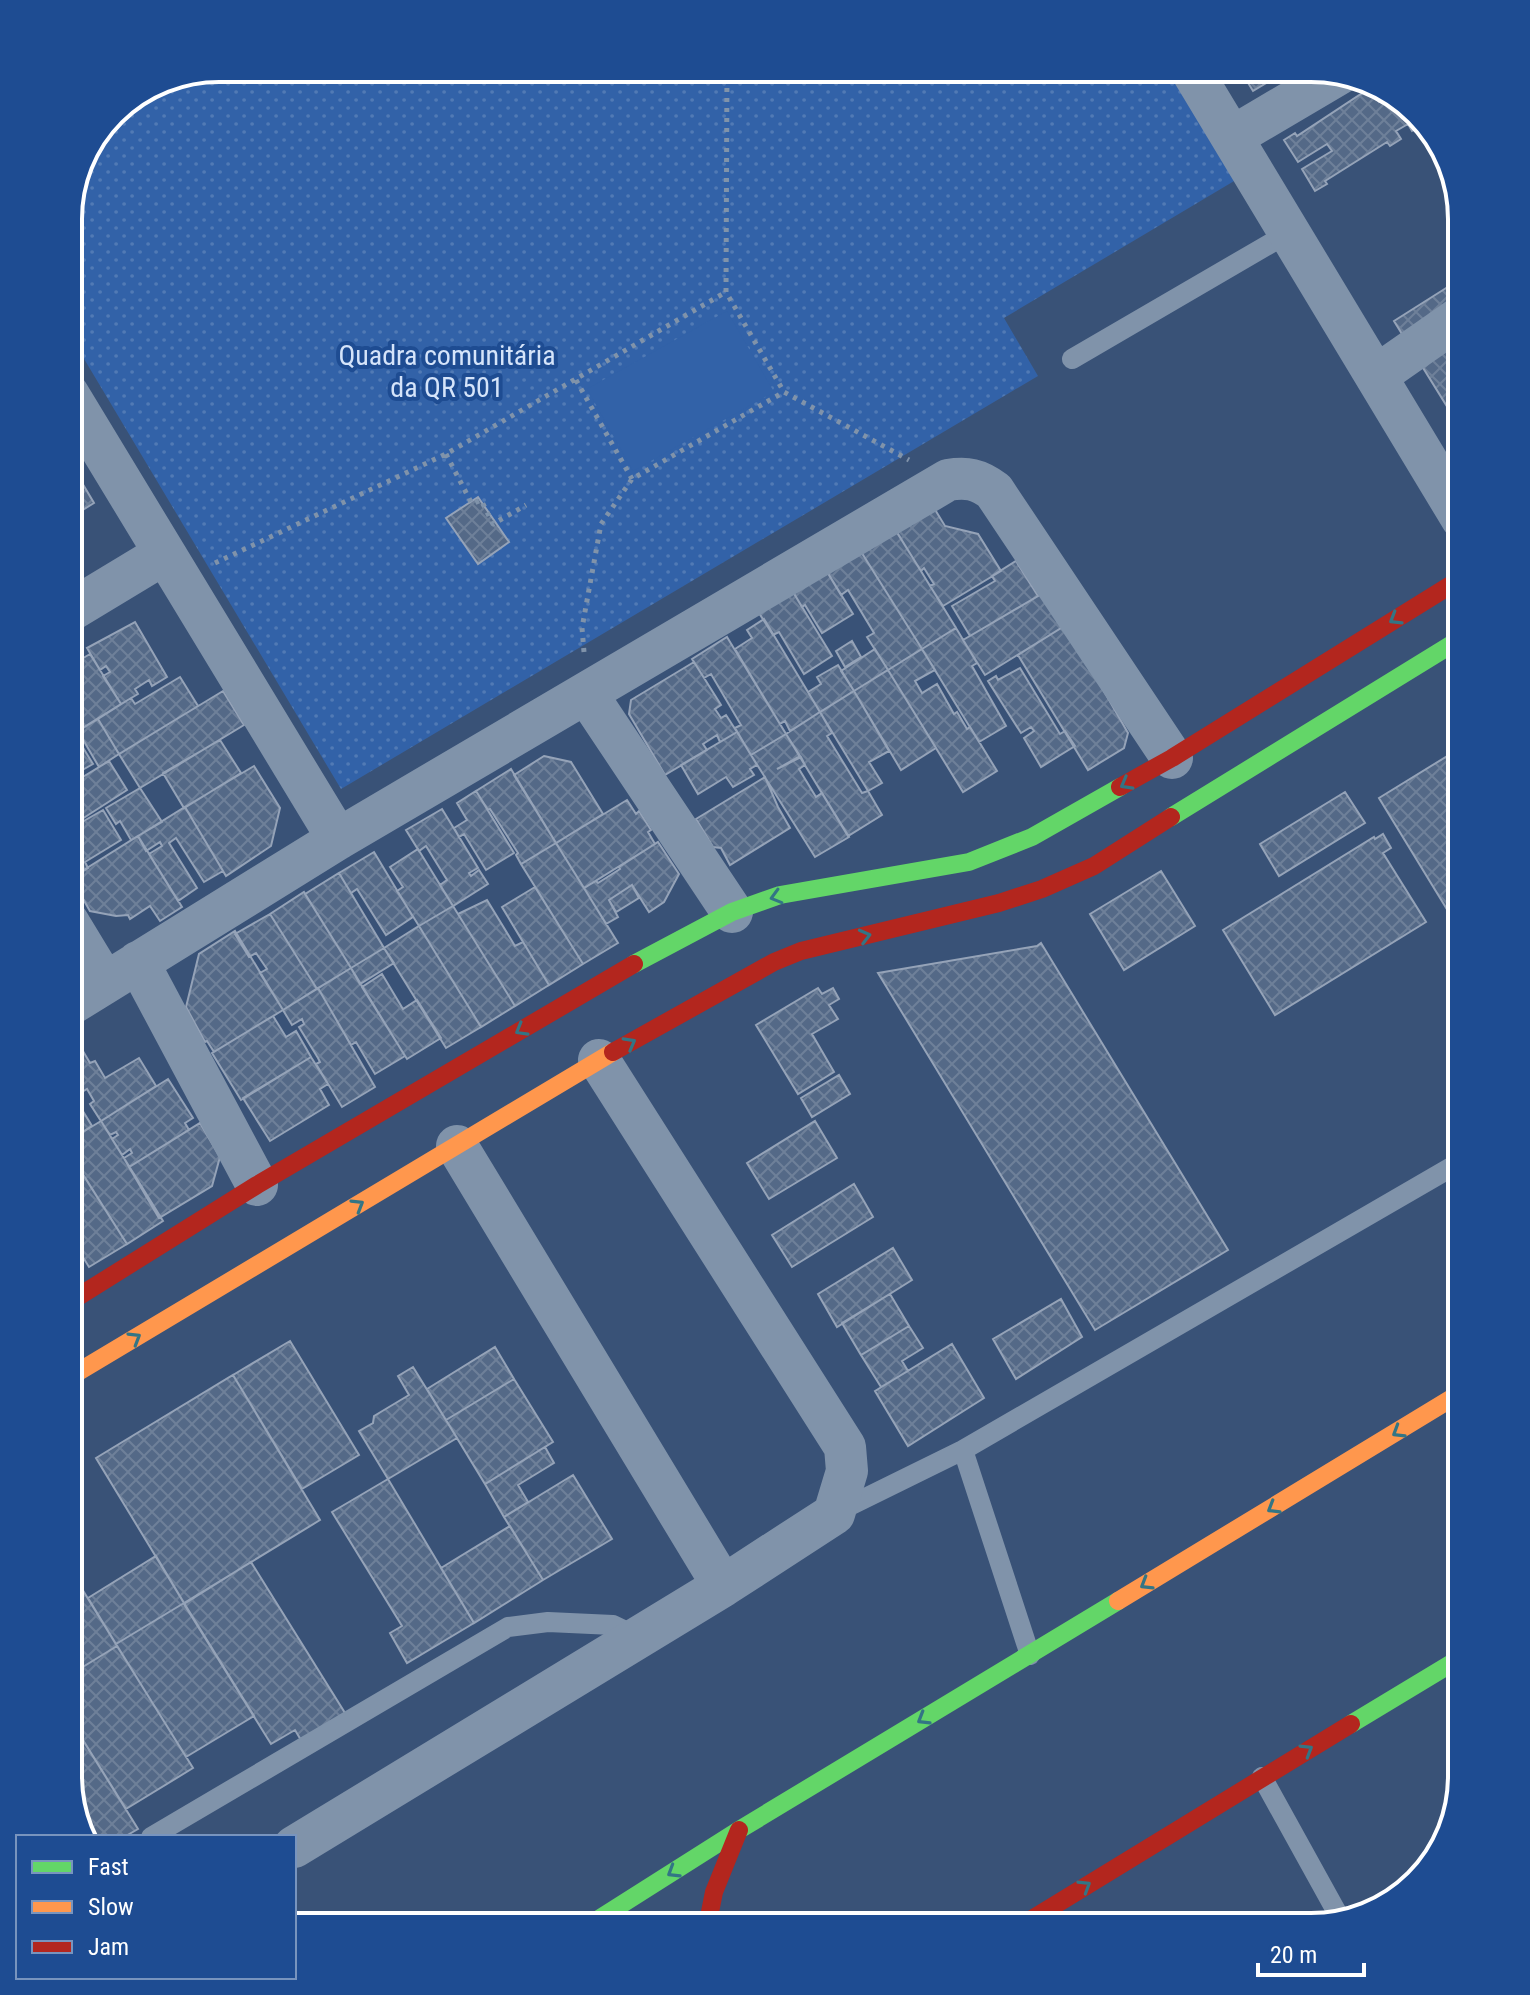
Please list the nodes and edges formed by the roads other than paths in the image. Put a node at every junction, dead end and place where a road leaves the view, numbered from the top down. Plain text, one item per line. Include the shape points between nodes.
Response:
1 (1199, 82) edge
2 (1324, 83) edge
3 (1232, 137) junction
4 (1290, 232) junction
5 (1448, 326) edge
6 (1072, 359) dead end
7 (1376, 376) junction
8 (82, 417) edge
9 (1448, 496) edge
10 (173, 566) junction
11 (1448, 587) edge
12 (82, 606) edge
13 (1448, 645) edge
14 (1304, 675) junction
15 (586, 693) junction
16 (1325, 705) junction
17 (1172, 758) junction
18 (338, 839) junction
19 (732, 912) junction
20 (82, 935) edge
21 (122, 973) junction
22 (82, 997) edge
23 (599, 1060) junction
24 (457, 1146) junction
25 (1448, 1169) edge
26 (257, 1185) junction
27 (82, 1294) edge
28 (82, 1370) edge
29 (1448, 1401) edge
30 (963, 1450) junction
31 (834, 1514) junction
32 (723, 1586) junction
33 (638, 1637) junction
34 (1030, 1655) junction
35 (1448, 1665) edge
36 (1262, 1777) junction
37 (739, 1830) junction
38 (154, 1835) edge
39 (296, 1846) edge
40 (1336, 1910) edge
41 (608, 1913) edge
42 (710, 1913) edge
43 (1042, 1913) edge

1 - 3 street
2 - 3 street
3 - 4 street
4 - 6 lane
4 - 7 street
5 - 7 street
7 - 9 street
8 - 10 street
10 - 12 street
10 - 18 street
11 -> 14 main road
13 - 16 main road
14 - 16 main road
14 - 17 main road
15 - 17 street via 948,480 966,478 980,480 994,491
15 - 18 street
15 - 19 street
23 -> 16 main road via 801,951 999,903 1094,866
17 -> 19 main road via 1032,837 969,862 780,895
18 - 21 street
19 -> 26 main road
20 - 21 street
21 - 22 street
21 - 26 street
23 - 24 main road
23 - 31 street via 845,1447 847,1471
28 -> 24 main road
24 - 32 street
25 - 30 lane
26 - 27 main road
29 -> 34 main road
30 - 31 lane
30 - 34 lane
31 - 32 street
32 - 33 street
33 - 38 lane via 613,1625 548,1622 508,1627
33 - 39 street
34 -> 37 main road
36 -> 35 main road
36 - 40 lane
43 -> 36 main road
37 -> 41 main road
37 - 42 main road

